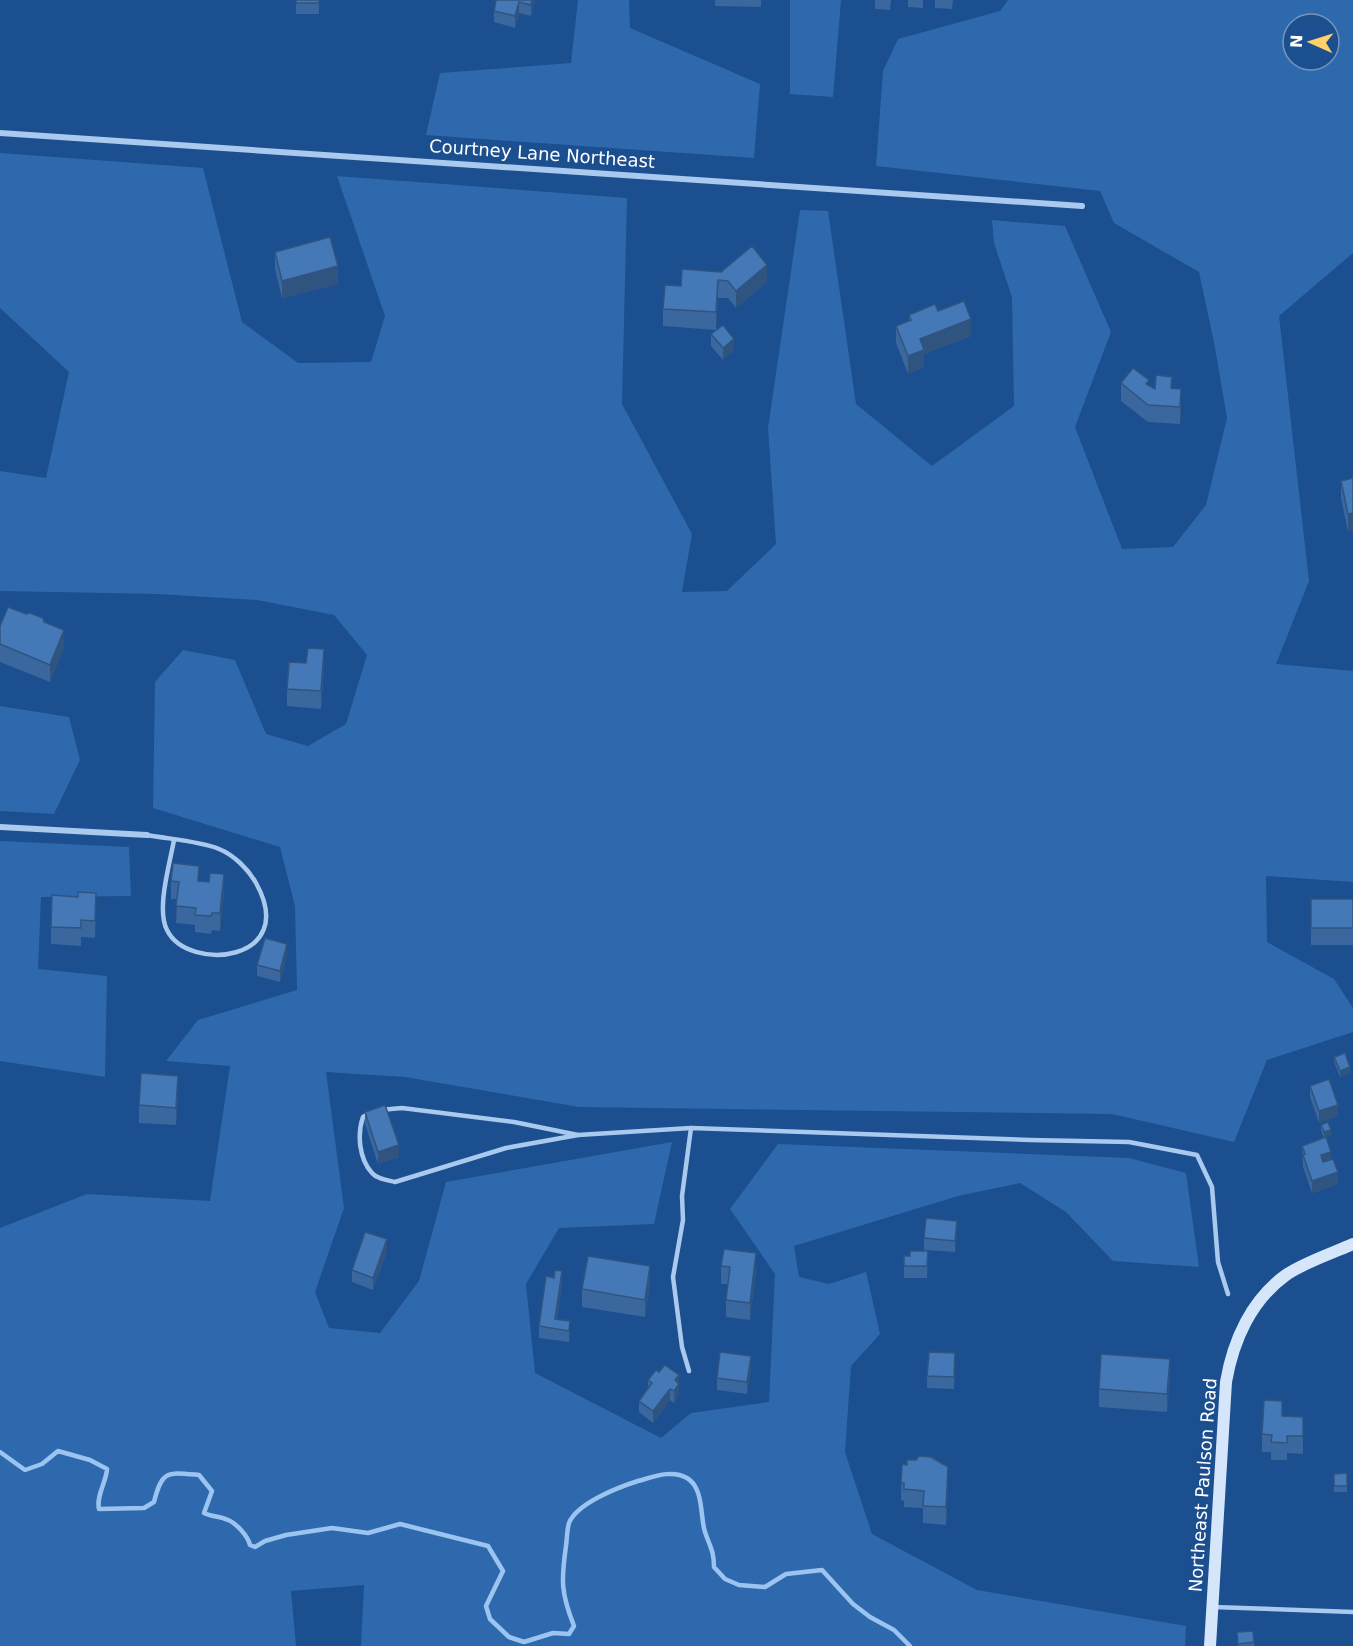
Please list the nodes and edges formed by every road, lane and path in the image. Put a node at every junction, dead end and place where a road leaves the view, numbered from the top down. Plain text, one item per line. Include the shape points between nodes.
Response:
1 (0, 133) edge
2 (1082, 206) dead end
3 (0, 827) edge
4 (147, 836) joint
5 (174, 840) junction
6 (691, 1128) junction
7 (578, 1135) junction
8 (1353, 1244) edge
9 (1228, 1294) dead end
10 (690, 1371) dead end
11 (1213, 1607) junction
12 (1353, 1612) edge
13 (1210, 1646) edge

1 - 2 street, Courtney Lane Northeast
3 - 4 street
4 - 5 lane
5 - 5 lane via 219,849 251,875 263,897 267,922 260,937 245,950 200,955 179,944 167,931 163,913
6 - 7 lane
6 - 9 lane via 1129,1142 1197,1155 1212,1187 1218,1262
6 - 10 lane via 682,1196 683,1220 673,1277 682,1347
7 - 7 lane via 506,1148 395,1182 372,1174 364,1158 359,1128 363,1117 376,1110 402,1108 514,1122
8 - 11 street, Northeast Paulson Road via 1287,1274 1255,1307 1239,1335 1226,1382
11 - 12 lane
11 - 13 street, Northeast Paulson Road

